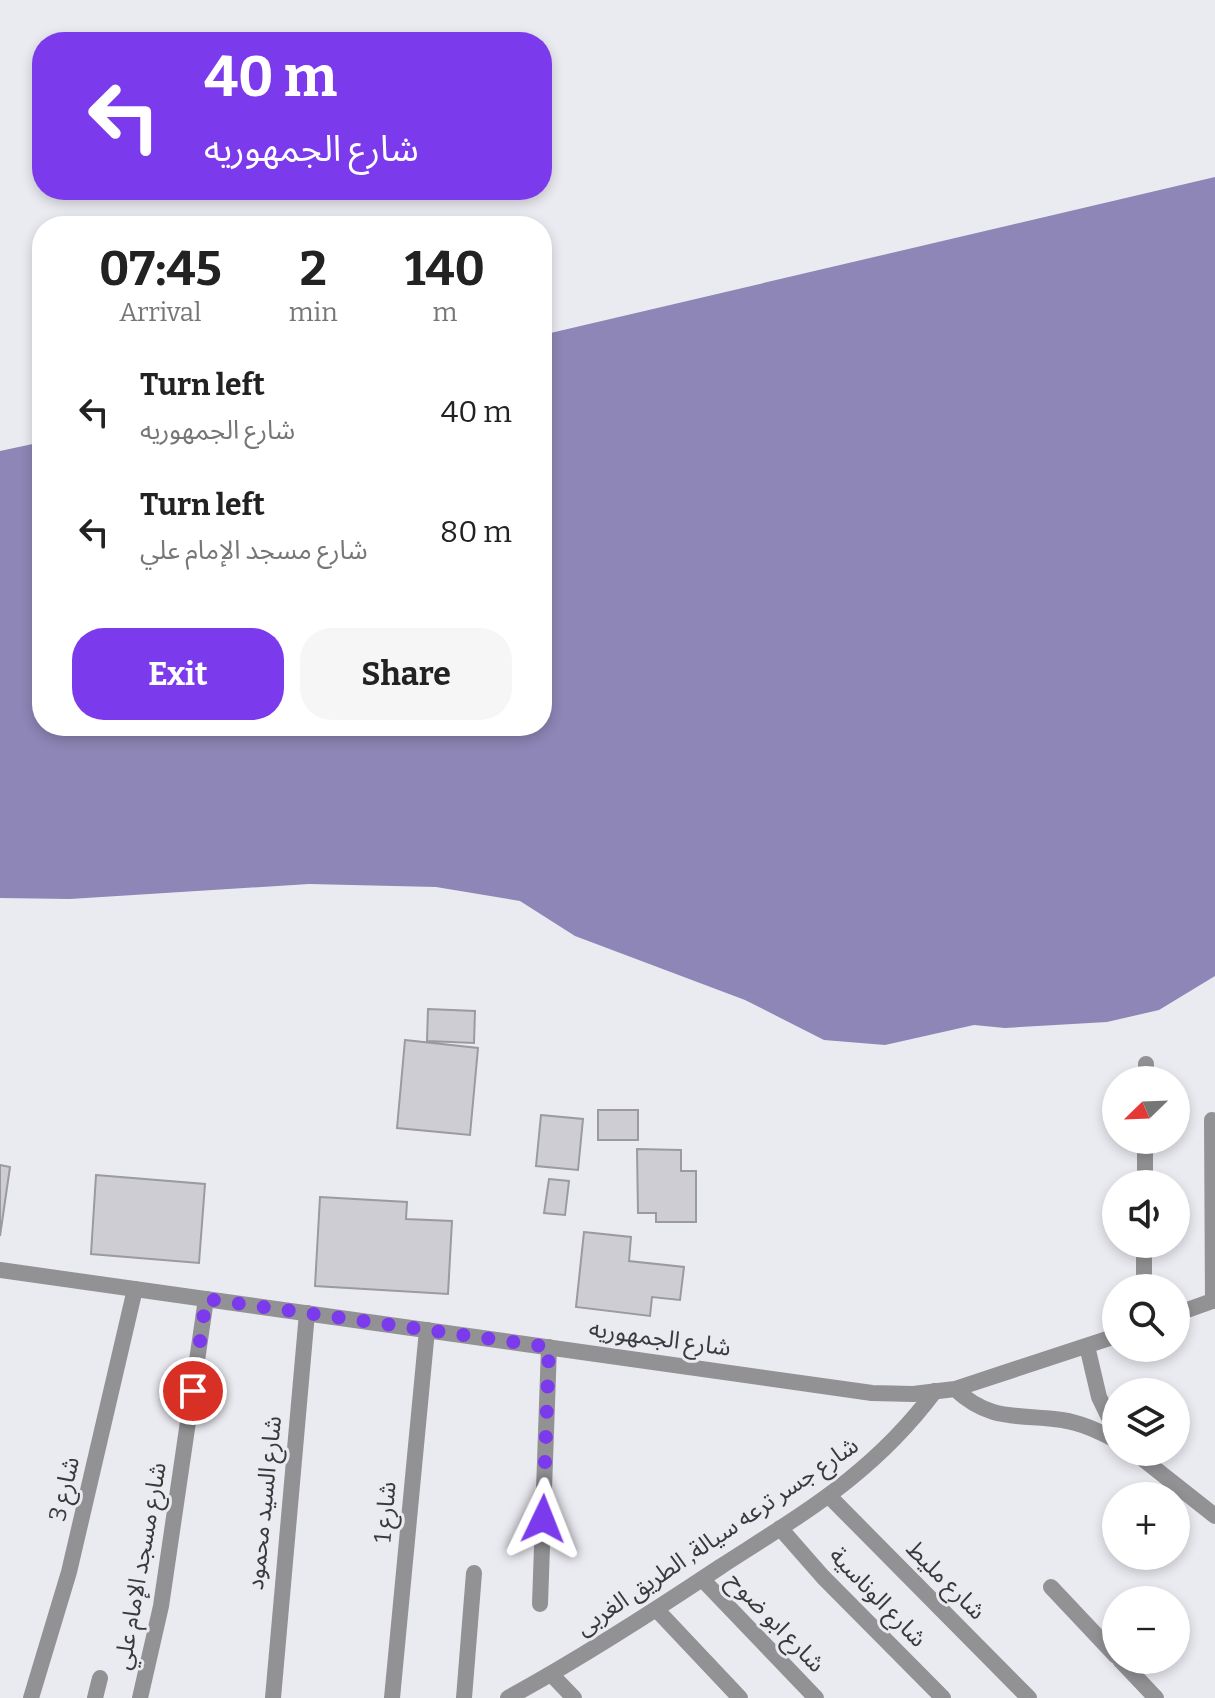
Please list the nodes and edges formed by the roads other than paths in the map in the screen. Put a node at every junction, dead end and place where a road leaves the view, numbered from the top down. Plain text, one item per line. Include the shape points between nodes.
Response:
1 (1212, 1120) dead end
2 (0, 1270) edge
3 (135, 1289) junction
4 (206, 1299) junction
5 (1214, 1300) edge
6 (1190, 1309) edge
7 (307, 1313) junction
8 (427, 1330) junction
9 (1102, 1341) edge
10 (1087, 1346) junction
11 (549, 1347) junction
12 (955, 1389) junction
13 (935, 1391) junction
14 (1102, 1403) edge
15 (1102, 1434) edge
16 (1152, 1466) edge
17 (829, 1496) junction
18 (1215, 1516) edge
19 (780, 1528) junction
20 (474, 1573) dead end
21 (702, 1579) junction
22 (1051, 1587) dead end
23 (540, 1604) dead end
24 (656, 1609) junction
25 (1102, 1641) edge
26 (551, 1674) junction
27 (1133, 1674) edge
28 (100, 1678) dead end
29 (31, 1698) edge
30 (95, 1698) edge
31 (140, 1698) edge
32 (273, 1698) edge
33 (392, 1698) edge
34 (464, 1698) edge
35 (508, 1698) edge
36 (574, 1698) edge
37 (740, 1698) edge
38 (816, 1698) edge
39 (943, 1698) edge
40 (1029, 1698) edge
41 (1156, 1698) edge

1 - 5 street
2 - 3 street, شارع الجمهوريه
3 - 4 street, شارع الجمهوريه
3 - 29 street, شارع 3 via 69,1572
4 - 7 street, شارع الجمهوريه
4 - 31 street, شارع مسجد الإمام علي via 161,1606
5 - 6 street
7 - 8 street, شارع الجمهوريه
7 - 32 street, شارع السيد محمود
8 - 11 street, شارع الجمهوريه
8 - 33 street, شارع 1
9 - 10 street, شارع الجمهوريه
10 - 12 street, شارع الجمهوريه
10 - 14 street
11 - 13 street, شارع الجمهوريه via 872,1393
11 - 23 street
12 - 13 street, شارع الجمهوريه
12 - 15 street via 991,1414 1075,1422
13 - 17 street, شارع جسر ترعه سيالة, الطريق الغربى via 905,1432
16 - 18 street
17 - 19 street, شارع جسر ترعه سيالة, الطريق الغربى
17 - 40 street, شارع مليط
19 - 21 street, شارع جسر ترعه سيالة, الطريق الغربى
19 - 39 street, شارع الوناسية
20 - 34 street
21 - 24 street, شارع جسر ترعه سيالة, الطريق الغربى
21 - 38 street, شارع ابو ضوح
22 - 25 street
24 - 26 street, شارع جسر ترعه سيالة, الطريق الغربى
24 - 37 street
26 - 35 street, شارع جسر ترعه سيالة, الطريق الغربى
26 - 36 street
27 - 41 street
28 - 30 street

